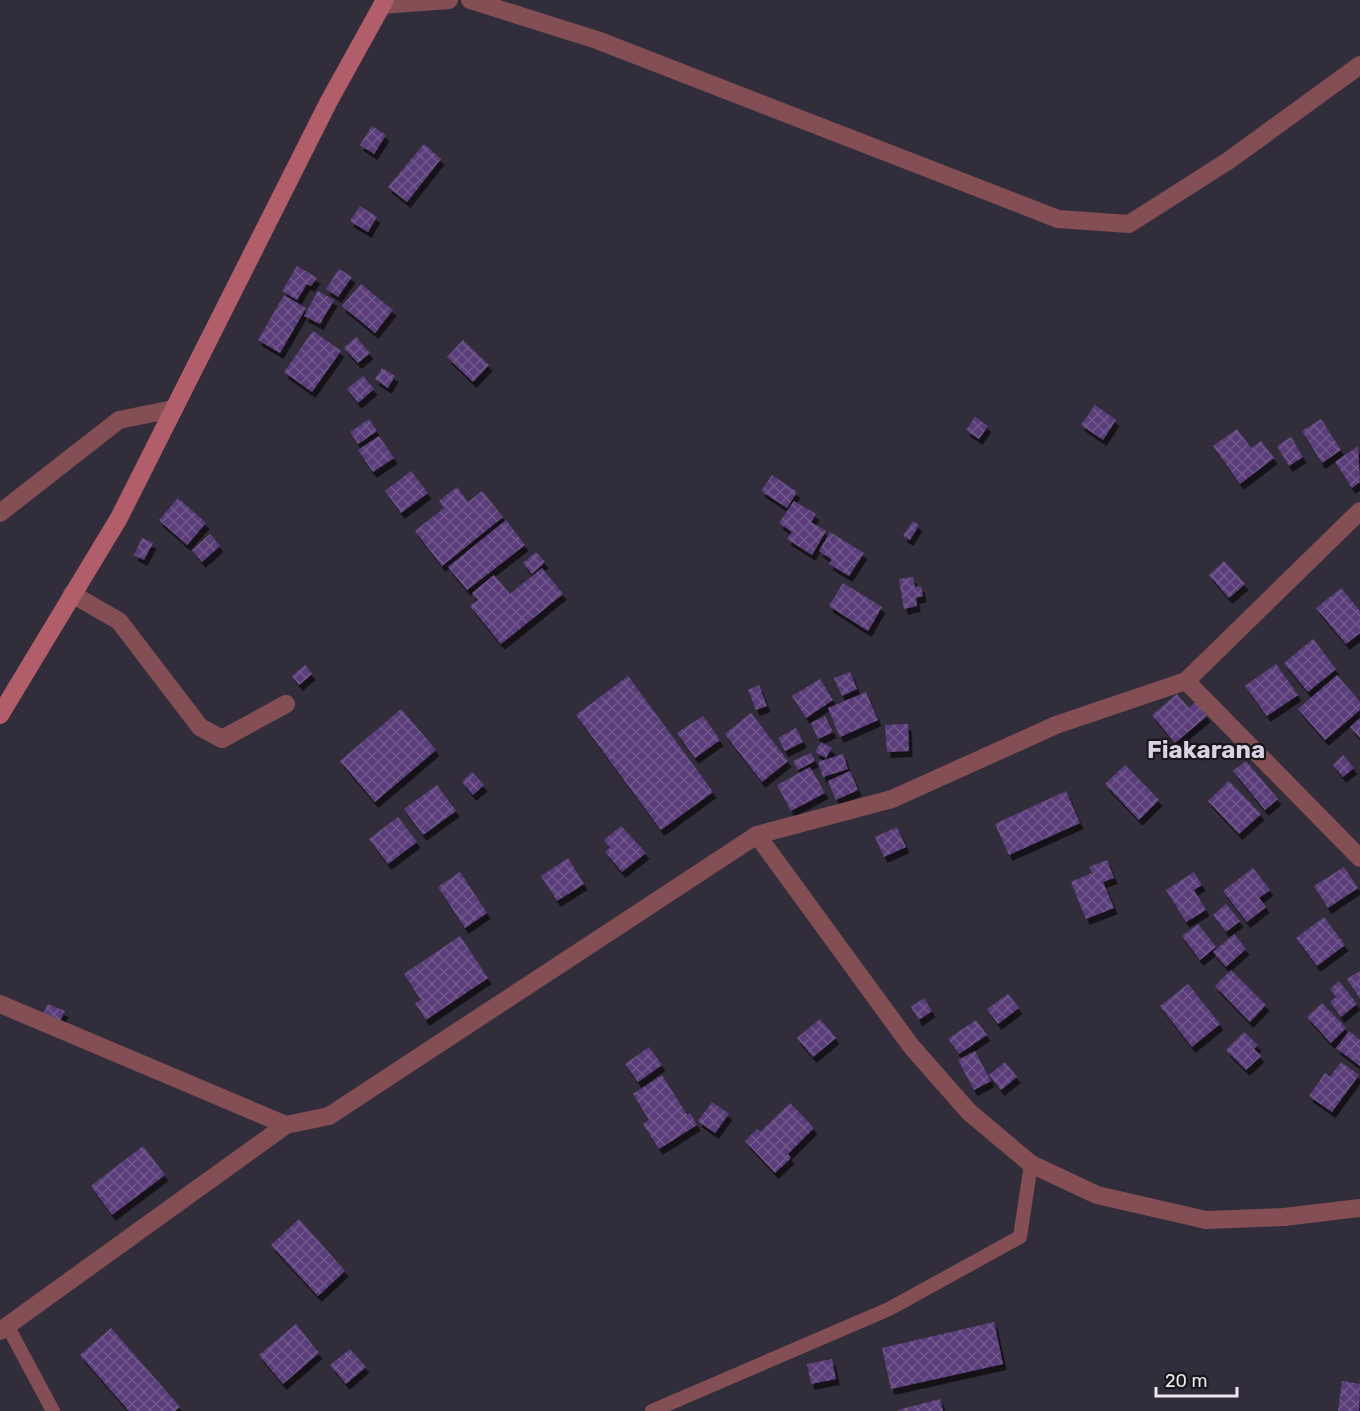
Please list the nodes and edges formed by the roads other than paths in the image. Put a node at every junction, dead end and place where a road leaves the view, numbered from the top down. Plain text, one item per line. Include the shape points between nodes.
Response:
1 (449, 0) edge
2 (470, 0) edge
3 (383, 2) edge
4 (1360, 65) edge
5 (173, 409) junction
6 (0, 513) edge
7 (1357, 520) edge
8 (72, 594) junction
9 (1186, 681) junction
10 (286, 704) dead end
11 (0, 715) edge
12 (757, 835) junction
13 (1360, 858) edge
14 (0, 1004) edge
15 (286, 1125) junction
16 (1031, 1164) junction
17 (1360, 1208) edge
18 (3, 1328) edge
19 (53, 1411) edge
20 (652, 1411) edge

1 - 3 street
2 - 4 street via 597,40 1058,219 1129,224 1228,161
3 - 5 street
5 - 6 street via 119,420
5 - 8 street via 118,518
7 - 9 street via 1262,605
8 - 10 street via 119,621 200,727 222,739
8 - 11 street
9 - 12 street via 1056,725 892,799
9 - 13 street
12 - 15 street via 329,1116
12 - 16 street via 911,1047 969,1112
14 - 15 street
15 - 18 street
16 - 17 street via 1097,1195 1206,1220 1284,1217
16 - 20 lane via 1020,1237 890,1309
18 - 19 lane

